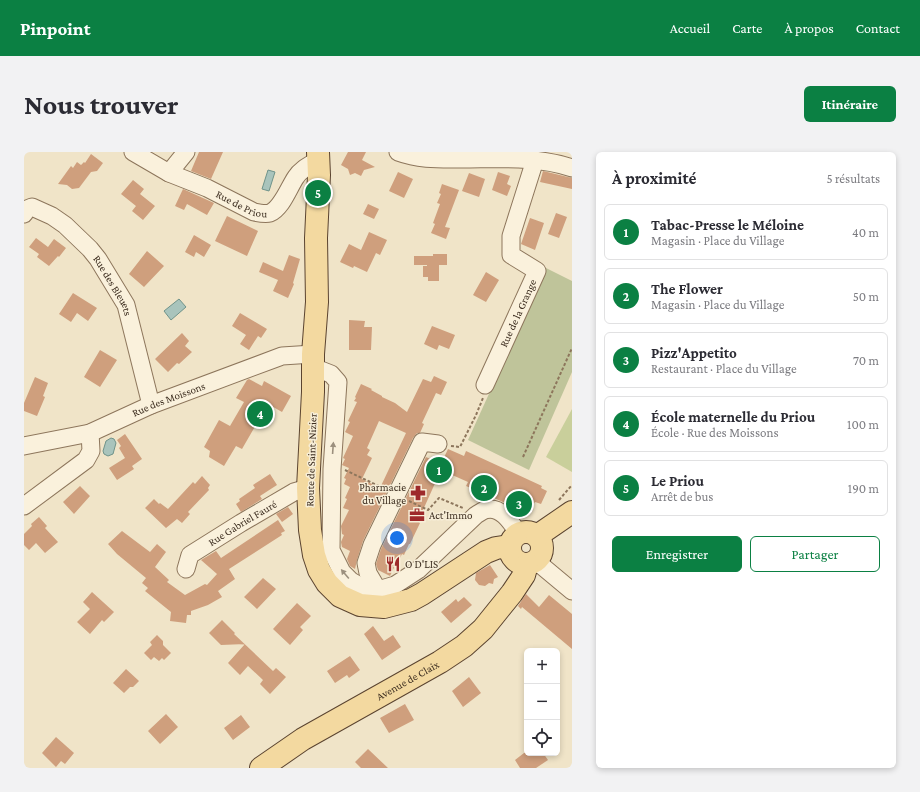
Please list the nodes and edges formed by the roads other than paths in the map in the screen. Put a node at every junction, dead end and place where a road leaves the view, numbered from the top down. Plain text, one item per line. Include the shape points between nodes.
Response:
1 (133, 152) edge
2 (186, 152) edge
3 (398, 152) edge
4 (318, 156) edge
5 (535, 160) junction
6 (572, 168) edge
7 (169, 173) junction
8 (27, 208) edge
9 (313, 361) junction
10 (484, 393) road end
11 (150, 405) junction
12 (90, 433) junction
13 (438, 444) dead end
14 (24, 446) edge
15 (308, 488) junction
16 (24, 506) edge
17 (572, 512) edge
18 (521, 539) junction
19 (532, 563) junction
20 (186, 569) dead end
21 (378, 590) junction
22 (572, 591) edge
23 (261, 768) edge

1 - 7 street, Rue de Priou
2 - 7 street
3 - 5 street via 431,160
4 - 7 street, Rue de Priou via 296,176 279,206 270,213 254,212 207,188
4 - 9 main road, Route de Saint-Nizier via 317,302
5 - 6 street
5 - 10 street, Rue de la Grange via 511,236 511,255 537,271
8 - 11 street, Rue des Bleuets via 52,216 65,225 98,259 126,305
9 - 11 street, Rue des Moissons via 282,356
9 - 15 main road, Route de Saint-Nizier
21 -> 9 street via 365,589 351,581 342,572 330,550 338,382
11 - 12 street, Rue des Moissons
12 - 14 street, Rue des Moissons
12 - 16 street via 91,451 86,460
13 - 21 street via 422,442 372,545 366,563 368,573
15 - 18 main road, Route de Saint-Nizier via 310,530 319,570 340,596 360,605 384,607 411,600 486,552
15 - 20 street, Rue Gabriel Fauré via 294,492 190,555
17 - 18 main road
18 - 19 main road via 511,556 522,564
18 - 19 main road via 540,541 542,552
18 - 21 street via 511,521 503,514 485,510 476,515 418,570 396,585
19 - 22 street
19 - 23 main road, Avenue de Claix via 512,594 464,646 303,739

